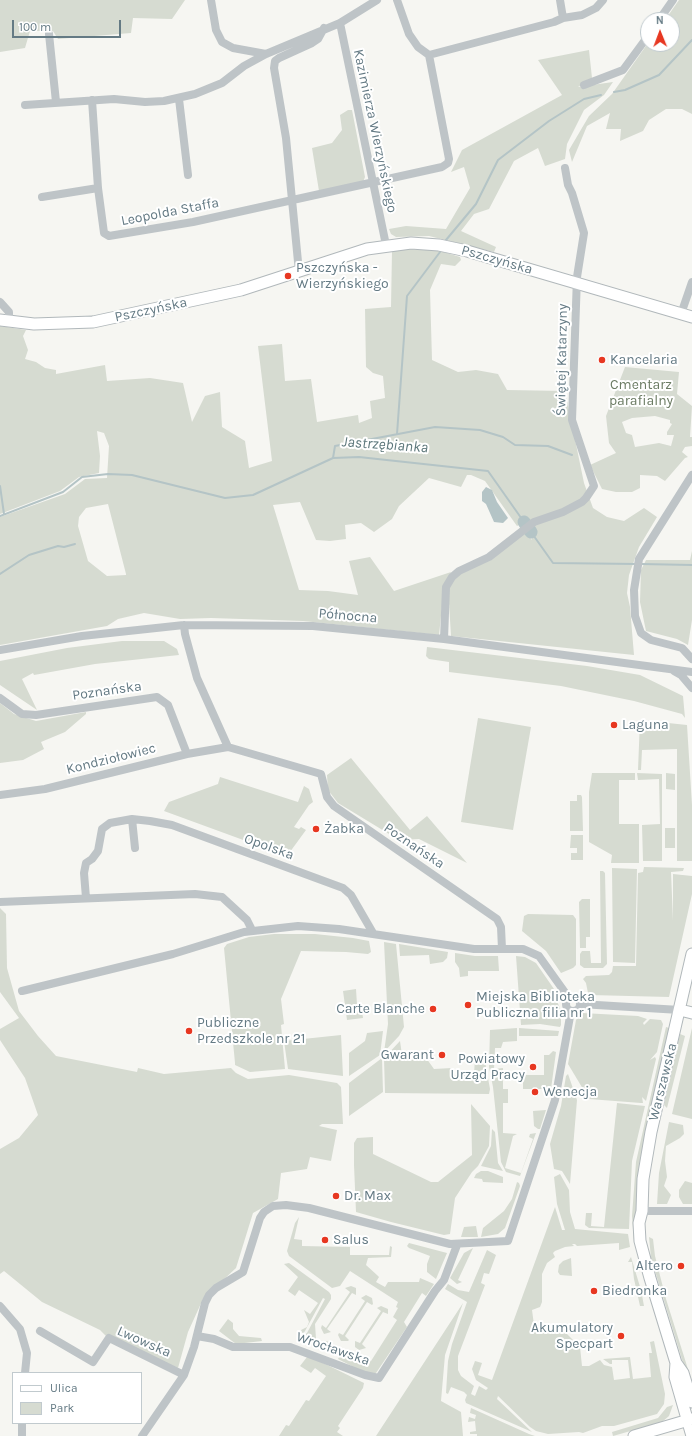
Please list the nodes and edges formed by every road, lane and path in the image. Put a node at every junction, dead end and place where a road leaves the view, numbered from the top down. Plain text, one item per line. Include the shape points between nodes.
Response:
1 (211, 0) edge
2 (377, 0) edge
3 (397, 0) edge
4 (560, 0) edge
5 (603, 0) edge
6 (673, 0) edge
7 (665, 12) edge
8 (563, 18) junction
9 (340, 23) junction
10 (325, 28) junction
11 (49, 34) dead end
12 (640, 47) edge
13 (266, 54) junction
14 (429, 55) junction
15 (584, 85) dead end
16 (179, 99) junction
17 (92, 100) junction
18 (56, 102) junction
19 (25, 104) dead end
20 (565, 168) dead end
21 (188, 175) dead end
22 (372, 182) junction
23 (98, 188) junction
24 (42, 197) dead end
25 (292, 199) junction
26 (386, 245) junction
27 (299, 272) junction
28 (692, 282) edge
29 (577, 284) junction
30 (0, 302) edge
31 (681, 314) junction
32 (692, 317) edge
33 (4, 320) edge
34 (692, 475) edge
35 (184, 625) junction
36 (444, 639) junction
37 (0, 650) edge
38 (692, 659) edge
39 (670, 668) junction
40 (692, 672) edge
41 (692, 688) edge
42 (0, 698) edge
43 (228, 747) junction
44 (187, 754) junction
45 (0, 795) edge
46 (132, 819) junction
47 (135, 848) dead end
48 (86, 898) junction
49 (0, 902) edge
50 (252, 930) junction
51 (373, 933) junction
52 (502, 949) junction
53 (692, 954) edge
54 (22, 990) dead end
55 (569, 998) junction
56 (580, 1004) junction
57 (680, 1010) junction
58 (571, 1011) junction
59 (692, 1013) edge
60 (642, 1211) junction
61 (692, 1211) edge
62 (457, 1245) junction
63 (0, 1306) edge
64 (40, 1331) dead end
65 (197, 1336) junction
66 (25, 1372) edge
67 (184, 1375) junction
68 (687, 1404) edge
69 (689, 1419) edge
70 (22, 1424) edge
71 (668, 1426) junction
72 (690, 1435) edge
73 (22, 1436) edge
74 (142, 1436) edge
75 (634, 1436) edge

1 - 13 street via 216,30 222,42 233,48
2 - 9 street
3 - 14 street via 409,34 418,47
4 - 8 street
5 - 8 street via 596,8 582,15
6 - 7 street
8 - 14 street
9 - 10 street
9 - 22 street, Kazimierza Wierzyńskiego
10 - 13 street
10 - 25 street via 312,43 275,61
11 - 18 street
12 - 15 street via 623,70
13 - 16 street via 244,66 222,83
14 - 22 street, Leopolda Staffa via 448,163 442,167
16 - 17 street via 145,102
16 - 21 street
17 - 18 street
17 - 23 street, Leopolda Staffa
18 - 19 street
20 - 29 street via 584,234
22 - 25 street, Leopolda Staffa
22 - 26 street, Kazimierza Wierzyńskiego
23 - 24 street
23 - 25 street, Leopolda Staffa via 104,233 113,237
25 - 27 street
26 - 27 street, Pszczyńska
26 - 29 street, Pszczyńska via 439,245
27 - 33 street, Pszczyńska via 241,290 92,322 56,325
28 - 31 street
29 - 31 street, Pszczyńska
29 - 36 street, Świętej Katarzyny via 572,420 594,486 586,498 572,508 527,527 489,557 452,577 446,587
30 - 33 street via 9,312
31 - 32 street, Pszczyńska
34 - 38 street via 638,562 634,590 634,606 641,634 651,640 682,648
35 - 36 street, Północna via 313,626
35 - 37 street, Północna via 82,636
35 - 43 street via 184,634 197,678
36 - 39 street, Północna
39 - 40 street, Północna
39 - 41 street via 681,675
42 - 44 street, Poznańska via 22,714 36,715 157,697 168,705
43 - 44 street, Kondziołowiec
43 - 52 street, Poznańska via 321,774 326,797 338,810 497,918 501,927
44 - 45 street, Kondziołowiec via 44,789
46 - 47 street
46 - 48 street, Opolska via 110,823 102,829 98,851 92,860 86,863
46 - 51 street, Opolska via 172,825 343,888 351,895
48 - 49 street
48 - 50 street via 195,894 222,897 247,920
50 - 51 street via 314,927
50 - 54 street via 173,954
51 - 52 street via 474,949
52 - 55 street via 523,948 539,956
53 - 57 street, Warszawska
55 - 56 street via 577,998
55 - 58 street via 566,1004
56 - 57 street
56 - 58 street via 577,1010
57 - 59 street
57 - 60 street, Warszawska via 650,1137 643,1179
58 - 62 street via 555,1100 508,1241
60 - 61 street
60 - 68 street, Warszawska via 646,1235 644,1251 676,1363 676,1377
62 - 65 street, Wrocławska via 444,1280 379,1378 290,1347 233,1347 214,1339
62 - 65 street via 309,1208 273,1206 260,1218 243,1272 209,1295
63 - 66 street via 20,1328 27,1353
64 - 67 street, Lwowska via 93,1362 109,1338
65 - 67 street
67 - 74 street
68 - 69 street, Warszawska
68 - 71 street
69 - 71 street
69 - 72 street, Warszawska
70 - 73 street
71 - 75 street

